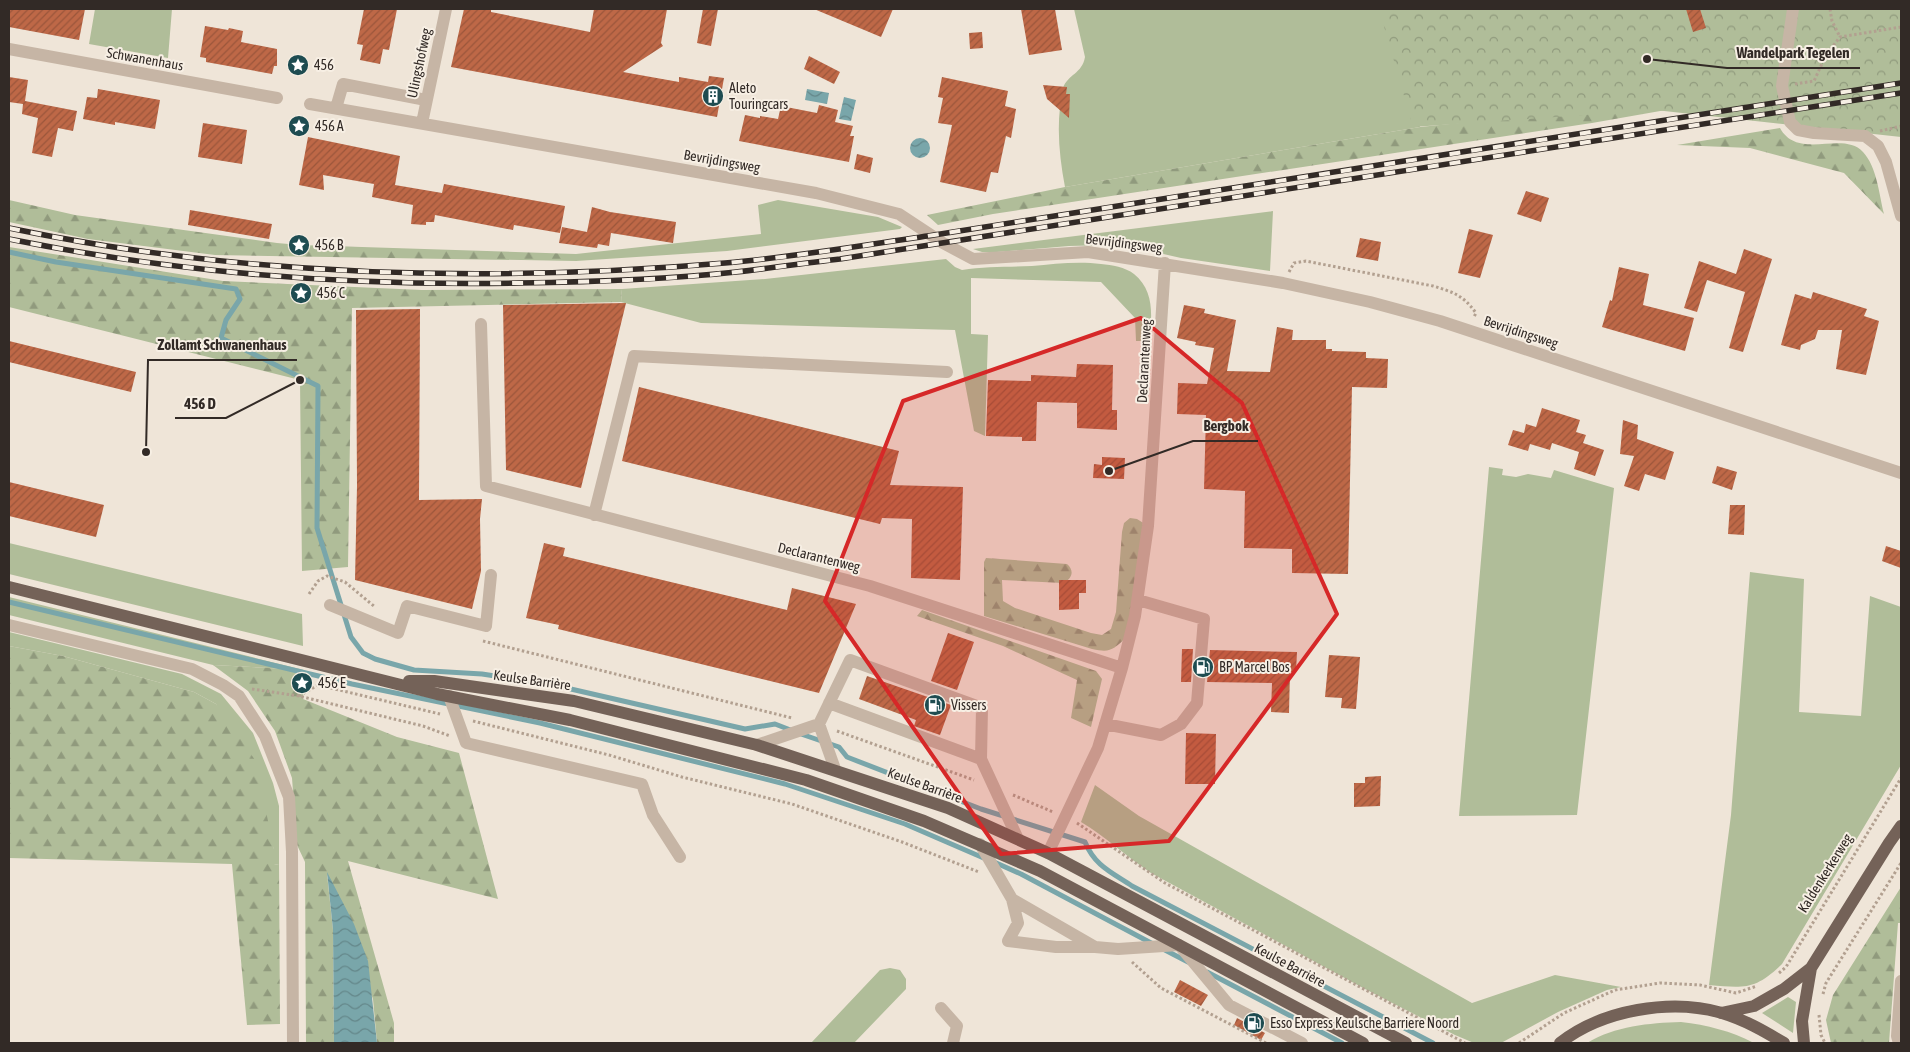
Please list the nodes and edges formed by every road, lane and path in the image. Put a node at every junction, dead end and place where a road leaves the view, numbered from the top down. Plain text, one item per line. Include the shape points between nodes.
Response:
1 (446, 9) edge
2 (1793, 9) edge
3 (1830, 9) edge
4 (1901, 27) edge
5 (1840, 37) junction
6 (9, 49) edge
7 (1782, 86) junction
8 (277, 98) dead end
9 (426, 100) junction
10 (310, 104) dead end
11 (336, 108) junction
12 (422, 123) junction
13 (1901, 216) edge
14 (1164, 263) junction
15 (1282, 283) junction
16 (481, 324) dead end
17 (1470, 330) junction
18 (947, 372) dead end
19 (1901, 473) edge
20 (594, 515) junction
21 (492, 575) dead end
22 (9, 587) edge
23 (309, 594) dead end
24 (1138, 600) junction
25 (330, 605) dead end
26 (403, 621) junction
27 (9, 625) edge
28 (478, 640) dead end
29 (1122, 668) junction
30 (392, 681) junction
31 (251, 688) dead end
32 (299, 696) junction
33 (449, 696) junction
34 (829, 704) junction
35 (457, 718) junction
36 (819, 724) junction
37 (1105, 724) junction
38 (466, 743) junction
39 (757, 745) junction
40 (981, 759) junction
41 (835, 769) junction
42 (1901, 778) edge
43 (994, 787) junction
44 (1066, 817) junction
45 (1901, 818) edge
46 (1901, 826) edge
47 (1018, 839) junction
48 (1889, 843) junction
49 (980, 844) junction
50 (1048, 853) junction
51 (680, 857) dead end
52 (1901, 863) edge
53 (1003, 881) junction
54 (1012, 898) junction
55 (1179, 945) junction
56 (1095, 947) junction
57 (1118, 949) junction
58 (1811, 968) junction
59 (1775, 976) dead end
60 (1901, 981) edge
61 (1821, 1001) dead end
62 (942, 1008) dead end
63 (1818, 1010) dead end
64 (1721, 1013) junction
65 (293, 1043) edge
66 (953, 1043) edge
67 (1266, 1043) edge
68 (1302, 1043) edge
69 (1363, 1043) edge
70 (1406, 1043) edge
71 (1465, 1043) edge
72 (1560, 1043) edge
73 (1784, 1043) edge
74 (1804, 1043) edge
75 (1825, 1043) edge
76 (1900, 1043) edge

1 - 9 street, Ulingshofweg
2 - 7 street
3 - 5 path
4 - 5 path
5 - 7 path via 1826,55 1814,81
6 - 8 street, Schwanenhaus
7 - 13 street via 1788,118 1798,130 1865,136 1878,146 1886,162
9 - 11 street via 343,84
9 - 12 street, Ulingshofweg
10 - 11 street, Bevrijdingsweg
11 - 12 street, Bevrijdingsweg
12 - 14 street, Bevrijdingsweg via 816,193 899,214 973,259 1088,252
14 - 15 street, Bevrijdingsweg
14 - 24 street, Declarantenweg via 1148,526
15 - 17 street, Bevrijdingsweg via 1370,302
15 - 17 path via 1294,263 1306,261 1432,286 1453,292 1467,301 1476,313
16 - 20 street, Declarantenweg via 486,486
17 - 19 street, Bevrijdingsweg
18 - 20 street via 634,356
20 - 29 street, Declarantenweg via 870,586
21 - 26 street via 486,626 407,606
22 - 30 main road, Keulse Barrière
23 - 26 path via 318,581 327,576 345,582 376,607
24 - 29 street, Declarantenweg
24 - 37 street via 1204,620 1198,703 1181,724 1161,735
25 - 26 street via 398,633
27 - 65 street via 192,669 239,696 265,736 289,797
28 - 36 path
29 - 37 street, Declarantenweg
30 - 33 main road, Keulse Barrière
30 - 39 main road, Keulse Barrière via 434,681 574,701
31 - 32 path
32 - 35 path via 318,685
32 - 38 path via 423,726
33 - 35 street
33 - 49 main road, Keulse Barrière via 570,720 806,780 924,820
34 - 36 street
34 - 40 street
34 - 40 street via 850,660 982,708
35 - 38 street
35 - 53 path via 792,804
36 - 39 street
36 - 41 street
36 - 43 path
37 - 44 street, Declarantenweg via 1098,748
38 - 51 street via 642,784 653,815
39 - 41 main road, Keulse Barrière
40 - 43 street
41 - 47 main road, Keulse Barrière via 948,808
42 - 59 path, Kaldenkerkerweg via 1786,967
43 - 44 path
43 - 47 street
44 - 50 street, Declarantenweg
44 - 71 path via 1165,884
45 - 48 main road
46 - 48 main road
47 - 50 main road, Keulse Barrière
48 - 58 main road
49 - 53 street
49 - 55 main road, Keulse Barrière via 1040,871
50 - 70 main road, Keulse Barrière
52 - 61 path via 1826,983
53 - 54 street
54 - 56 street
54 - 56 street via 1018,923 1008,941 1056,947
55 - 57 street
55 - 68 street via 1229,1005
55 - 69 main road, Keulse Barrière
56 - 57 street
57 - 67 path via 1161,988
58 - 64 main road via 1754,1006
58 - 74 main road via 1802,1021
60 - 76 street via 1897,1036
62 - 66 street via 957,1026
63 - 75 path
64 - 72 main road via 1677,1006 1638,1009 1601,1020
64 - 73 main road via 1757,1027

